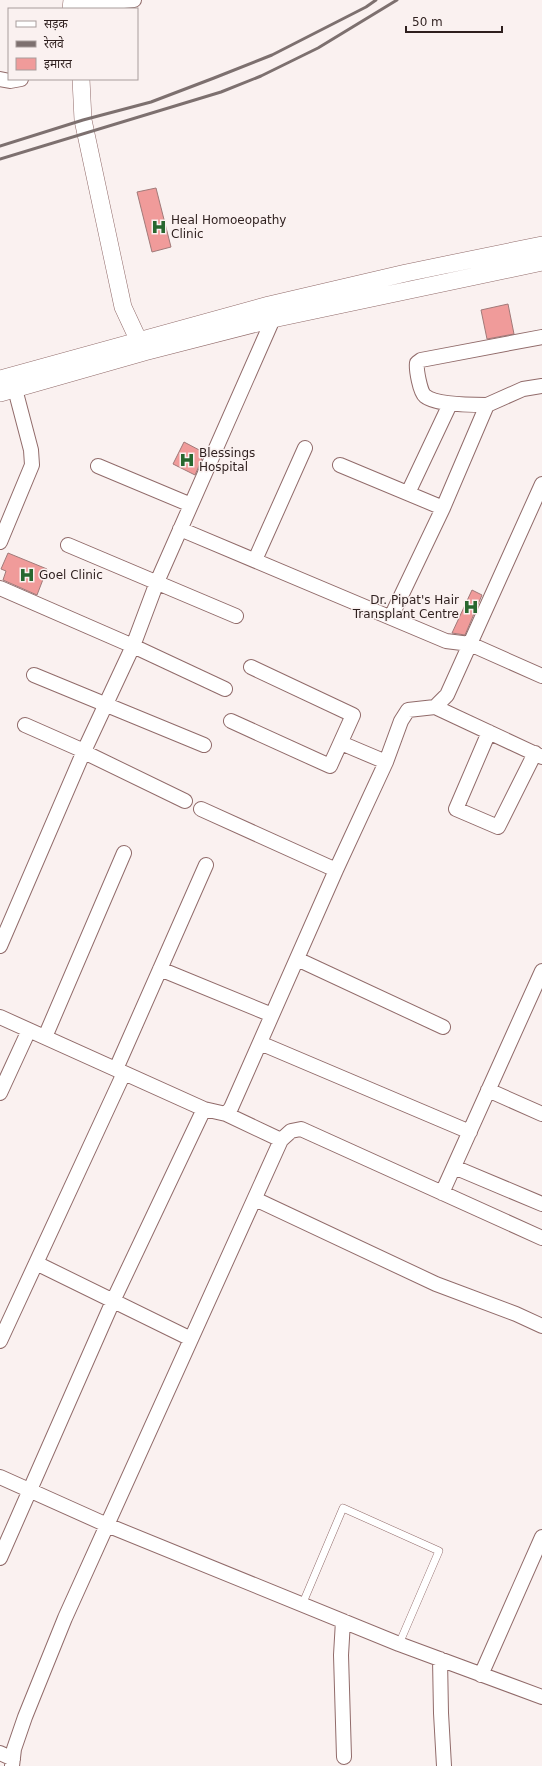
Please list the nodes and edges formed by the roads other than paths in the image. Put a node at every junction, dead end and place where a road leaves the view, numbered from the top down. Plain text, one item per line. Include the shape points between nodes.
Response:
1 (134, 0) edge
2 (86, 6) edge
3 (0, 79) edge
4 (15, 80) edge
5 (81, 80) edge
6 (542, 245) edge
7 (542, 262) edge
8 (273, 319) junction
9 (542, 337) edge
10 (141, 346) junction
11 (0, 379) edge
12 (542, 386) edge
13 (7, 391) edge
14 (450, 404) junction
15 (487, 405) junction
16 (306, 448) dead end
17 (340, 465) dead end
18 (98, 466) dead end
19 (542, 484) edge
20 (408, 493) junction
21 (191, 505) junction
22 (443, 508) junction
23 (180, 529) junction
24 (0, 542) edge
25 (68, 545) dead end
26 (255, 560) junction
27 (157, 582) junction
28 (0, 588) edge
29 (236, 616) dead end
30 (391, 617) junction
31 (470, 644) junction
32 (133, 646) junction
33 (251, 667) dead end
34 (34, 676) dead end
35 (542, 676) edge
36 (224, 689) dead end
37 (107, 704) junction
38 (434, 707) junction
39 (231, 721) dead end
40 (25, 725) dead end
41 (489, 732) junction
42 (341, 743) junction
43 (204, 745) dead end
44 (84, 751) junction
45 (538, 755) edge
46 (386, 762) junction
47 (185, 801) dead end
48 (201, 809) dead end
49 (124, 853) dead end
50 (206, 865) dead end
51 (336, 870) junction
52 (0, 946) edge
53 (297, 959) junction
54 (160, 969) junction
55 (542, 971) edge
56 (272, 1016) junction
57 (0, 1017) edge
58 (443, 1027) dead end
59 (29, 1030) junction
60 (45, 1037) junction
61 (260, 1043) junction
62 (120, 1071) junction
63 (488, 1090) junction
64 (0, 1093) edge
65 (204, 1109) junction
66 (226, 1114) junction
67 (542, 1114) edge
68 (470, 1132) junction
69 (281, 1140) junction
70 (454, 1167) junction
71 (442, 1193) junction
72 (255, 1199) junction
73 (542, 1204) edge
74 (542, 1238) edge
75 (36, 1263) junction
76 (113, 1301) junction
77 (542, 1326) edge
78 (191, 1339) junction
79 (0, 1340) edge
80 (0, 1477) edge
81 (29, 1490) junction
82 (107, 1526) junction
83 (542, 1537) edge
84 (0, 1558) edge
85 (302, 1605) junction
86 (343, 1621) junction
87 (399, 1644) junction
88 (440, 1659) junction
89 (481, 1674) junction
90 (542, 1697) edge
91 (0, 1753) edge
92 (13, 1762) edge
93 (344, 1762) edge
94 (444, 1766) edge

1 - 2 street
3 - 4 street
5 - 10 street via 83,120 121,299
6 - 10 street via 269,305
7 - 8 street
8 - 10 street
8 - 21 street
9 - 14 street via 421,360 416,368 422,392 425,396
10 - 11 street
10 - 13 street
12 - 15 street via 523,389
13 - 24 street via 31,450 32,465
14 - 15 street
14 - 20 street
15 - 22 street
16 - 26 street
17 - 20 street
18 - 21 street
19 - 31 street
20 - 22 street
21 - 23 street
22 - 30 street
23 - 26 street
23 - 27 street
25 - 27 street
26 - 30 street
27 - 29 street
27 - 32 street
28 - 32 street
30 - 31 street via 446,641
31 - 35 street
31 - 38 street via 447,695
32 - 36 street
32 - 37 street
33 - 42 street via 353,715
34 - 37 street
37 - 43 street
37 - 44 street
38 - 41 street
38 - 46 street via 408,710 401,721
39 - 42 street via 330,766
40 - 44 street
41 - 45 street
41 - 45 street via 456,809 498,828
42 - 46 street
44 - 47 street
44 - 52 street
46 - 51 street
48 - 51 street
49 - 60 street
50 - 54 street
51 - 53 street
53 - 56 street
53 - 58 street
54 - 56 street
54 - 62 street
55 - 63 street
56 - 61 street
57 - 59 street
59 - 60 street
59 - 64 street
60 - 62 street
61 - 66 street
61 - 68 street
62 - 65 street
62 - 75 street
63 - 67 street
63 - 68 street
65 - 66 street
65 - 76 street
66 - 69 street
68 - 70 street
69 - 71 street via 291,1131 301,1129
69 - 72 street
70 - 71 street
70 - 73 street
71 - 74 street
72 - 77 street via 436,1284
72 - 78 street
75 - 76 street
75 - 79 street
76 - 78 street
76 - 81 street
78 - 82 street
80 - 81 street
81 - 82 street
81 - 84 street
82 - 85 street
82 - 92 street via 50,1654 14,1749
83 - 89 street
85 - 86 street
85 - 87 lane via 343,1508 439,1551
86 - 87 street
86 - 93 street via 341,1655
87 - 88 street
88 - 89 street
88 - 94 street
89 - 90 street
91 - 92 street

